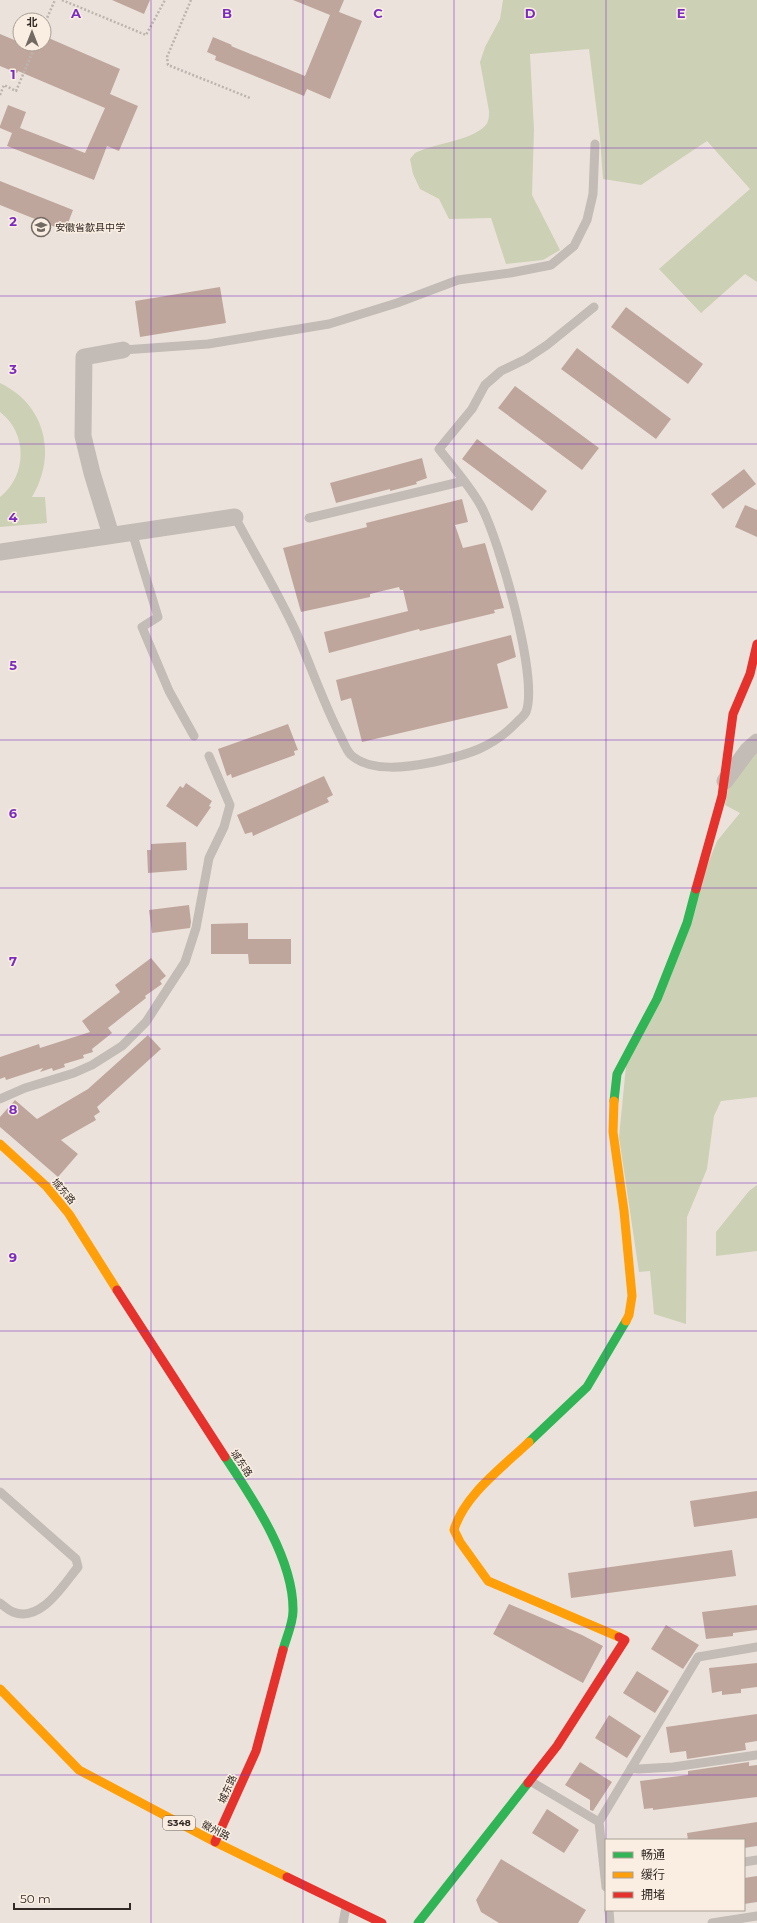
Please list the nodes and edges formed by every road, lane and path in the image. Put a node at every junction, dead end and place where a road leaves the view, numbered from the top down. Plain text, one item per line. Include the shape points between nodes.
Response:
1 (55, 0) edge
2 (62, 0) edge
3 (165, 0) edge
4 (191, 0) edge
5 (50, 12) edge
6 (33, 52) edge
7 (0, 95) edge
8 (250, 98) dead end
9 (595, 144) dead end
10 (594, 307) dead end
11 (123, 350) joint
12 (464, 481) junction
13 (235, 517) joint
14 (309, 518) dead end
15 (132, 532) junction
16 (111, 535) junction
17 (0, 552) edge
18 (757, 644) edge
19 (194, 736) dead end
20 (757, 742) edge
21 (209, 756) dead end
22 (724, 783) junction
23 (0, 1099) edge
24 (0, 1144) edge
25 (0, 1492) edge
26 (0, 1603) edge
27 (757, 1647) edge
28 (0, 1689) edge
29 (757, 1755) edge
30 (631, 1768) junction
31 (530, 1781) junction
32 (599, 1822) junction
33 (215, 1842) junction
34 (757, 1860) edge
35 (745, 1862) edge
36 (605, 1874) edge
37 (346, 1907) junction
38 (609, 1911) edge
39 (757, 1916) edge
40 (343, 1923) edge
41 (382, 1923) edge
42 (418, 1923) edge
43 (610, 1923) edge
44 (712, 1923) edge

1 - 5 path
2 - 3 path via 146,35
4 - 8 path via 167,56 168,65
6 - 7 path via 16,91 4,85
9 - 11 lane via 593,194 587,220 574,246 551,265 458,280 397,303 329,324 208,344
10 - 12 lane via 547,345 501,371 484,384 472,409 439,449
11 - 16 street via 84,357 83,436
12 - 13 lane via 481,507 504,564 530,691 525,714 503,736 458,757 426,764 379,766 349,753 295,630
12 - 14 lane
13 - 15 street
15 - 16 street
15 - 19 lane via 158,617 142,627 168,691
16 - 17 street
18 - 22 street via 750,674 733,714
20 - 22 street
21 - 23 lane via 230,805 224,827 209,858 194,934 185,962 146,1022 122,1046 74,1074 25,1088
22 - 31 street via 687,923 645,1025 617,1074 613,1132 632,1296 629,1315 587,1387 482,1487 458,1516 454,1530 484,1579 625,1640 557,1746
24 - 33 street, 城东路 via 46,1186 69,1214 252,1497 285,1563 292,1591 293,1613 256,1751
25 - 26 lane via 76,1559 78,1568 46,1605 34,1611 14,1612
27 - 30 lane via 698,1657
28 - 33 street, 徽州路 / S348 via 79,1770
29 - 30 lane via 673,1767
30 - 32 lane
31 - 32 lane
31 - 42 street
32 - 36 lane
33 - 37 street, 徽州路 / S348
34 - 35 lane
37 - 40 lane
37 - 41 street, 徽州路 / S348
38 - 43 lane
39 - 44 lane

